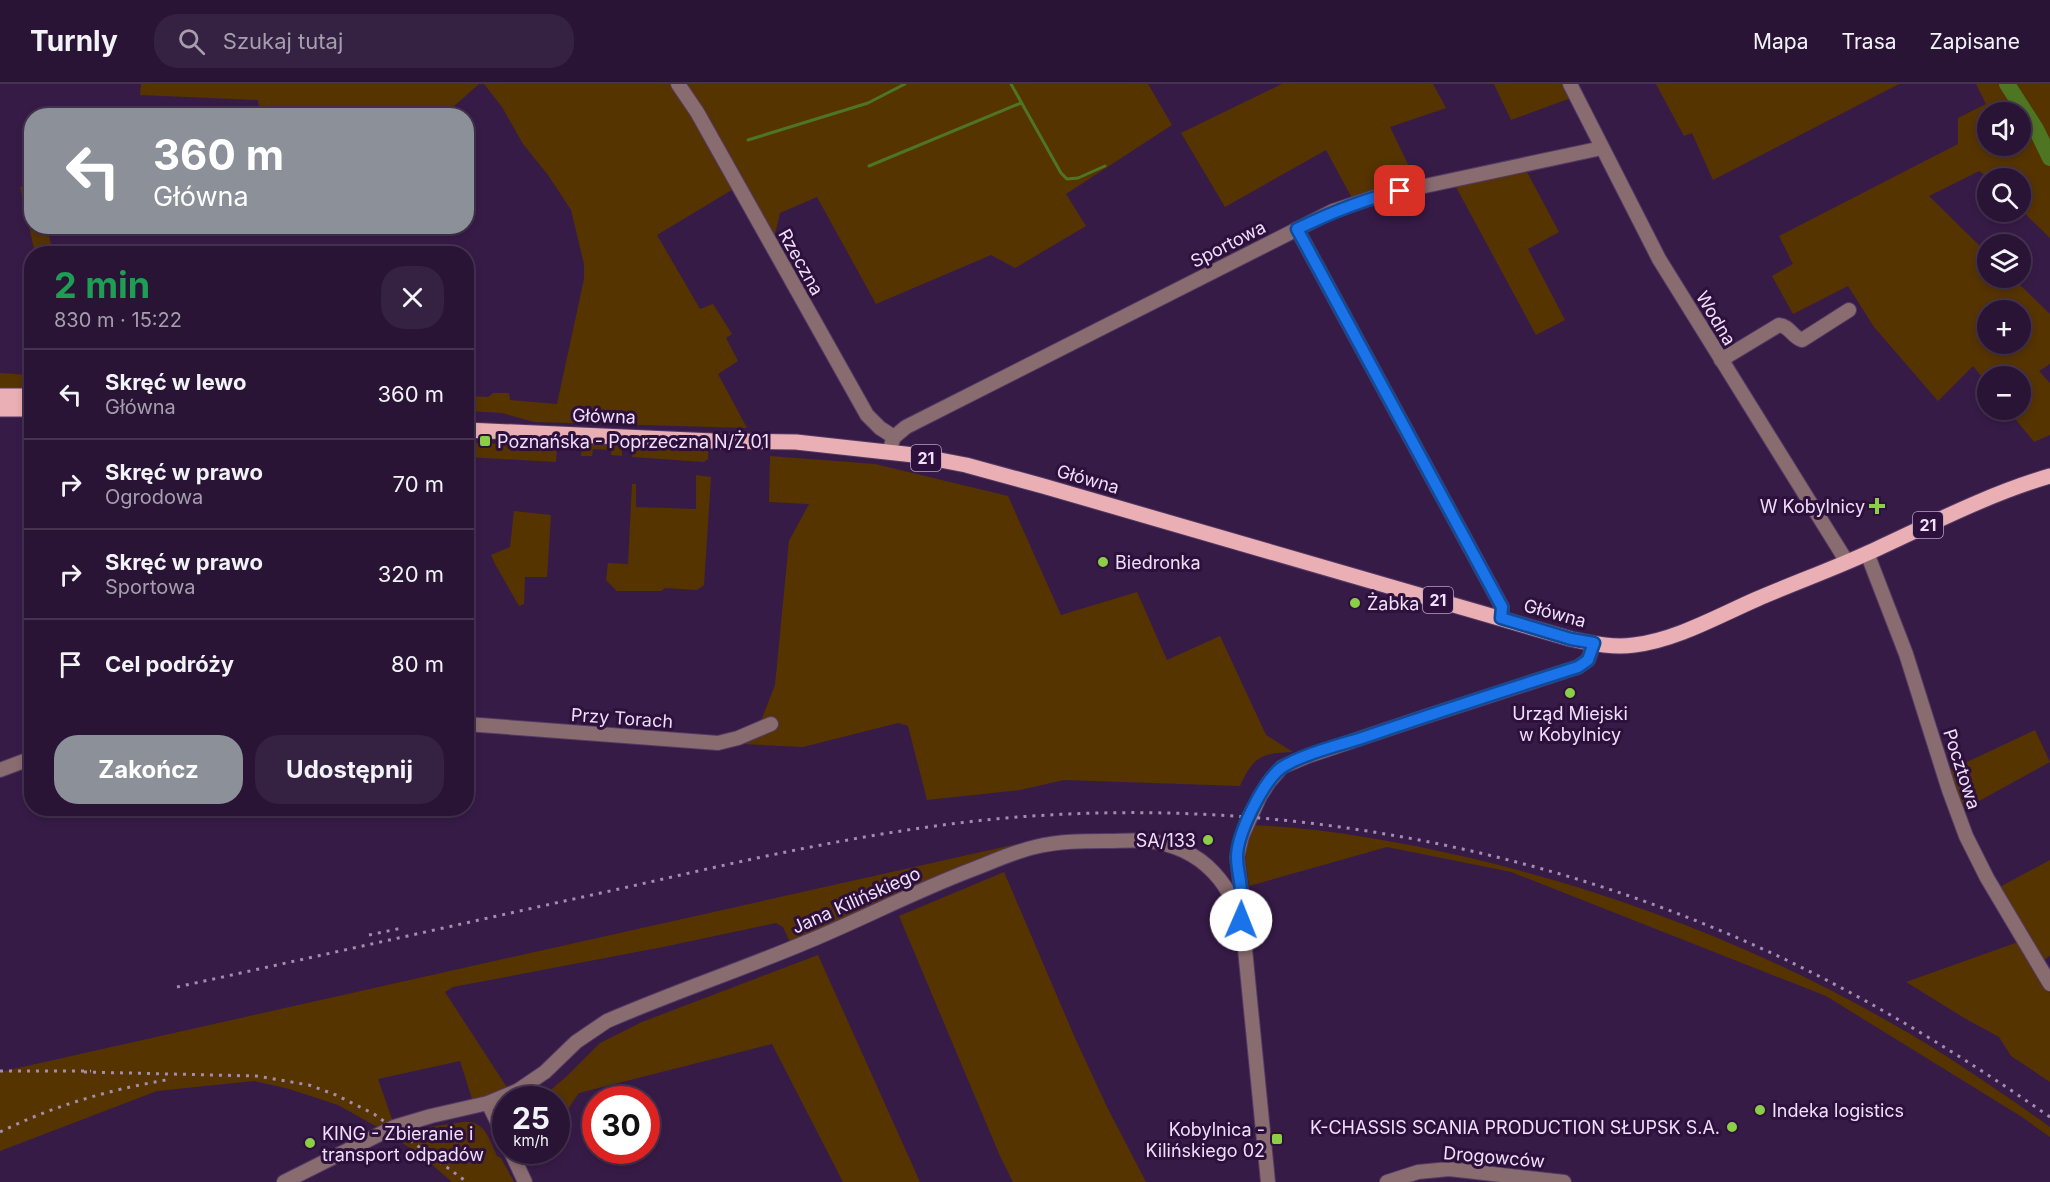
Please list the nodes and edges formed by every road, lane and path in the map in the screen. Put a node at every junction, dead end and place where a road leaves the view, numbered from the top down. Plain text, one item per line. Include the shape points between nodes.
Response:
1 (678, 84) edge
2 (1570, 84) edge
3 (1602, 148) junction
4 (1297, 229) junction
5 (1849, 310) dead end
6 (1720, 360) junction
7 (0, 396) edge
8 (24, 396) edge
9 (24, 409) edge
10 (0, 410) edge
11 (474, 430) edge
12 (891, 444) junction
13 (2050, 476) edge
14 (1867, 553) junction
15 (1847, 562) junction
16 (1501, 618) junction
17 (1594, 643) junction
18 (771, 724) dead end
19 (474, 725) edge
20 (24, 762) edge
21 (0, 770) edge
22 (1239, 915) junction
23 (2050, 984) edge
24 (488, 1103) junction
25 (492, 1111) edge
26 (517, 1164) edge
27 (1267, 1175) edge
28 (284, 1182) edge
29 (525, 1182) edge
30 (1275, 1182) edge
31 (1387, 1182) edge
32 (1564, 1182) edge

1 - 12 street, Rzeczna via 867,415
2 - 3 street, Wodna
3 - 4 street, Sportowa via 1378,196 1333,211
3 - 6 street, Wodna via 1659,259
4 - 12 street, Sportowa via 900,430
4 - 16 street via 1502,607
5 - 6 street via 1802,340 1786,326 1776,326
6 - 15 street, Wodna
7 - 8 main road
9 - 10 main road
11 - 12 main road, Główna / 21
12 - 16 main road, Główna / 21
13 - 14 main road, 21 via 1989,498
14 - 15 main road, 21
14 - 23 street, Pocztowa via 1906,654 1966,836
15 - 17 main road, 21 via 1655,641 1633,645
16 - 17 main road, Główna / 21
17 - 22 street via 1588,660 1578,667 1282,767 1260,796 1242,836 1237,857
18 - 19 street, Przy Torach via 718,742
20 - 21 street
22 - 24 street, Jana Kilińskiego via 1227,889 1212,870 1171,846 1121,840 1034,847 933,885 793,948 607,1020 533,1081
22 - 27 street
24 - 25 street
24 - 28 street, Jana Kilińskiego via 394,1127
26 - 29 street
27 - 30 street
31 - 32 street, Drogowców via 1418,1172 1449,1169

